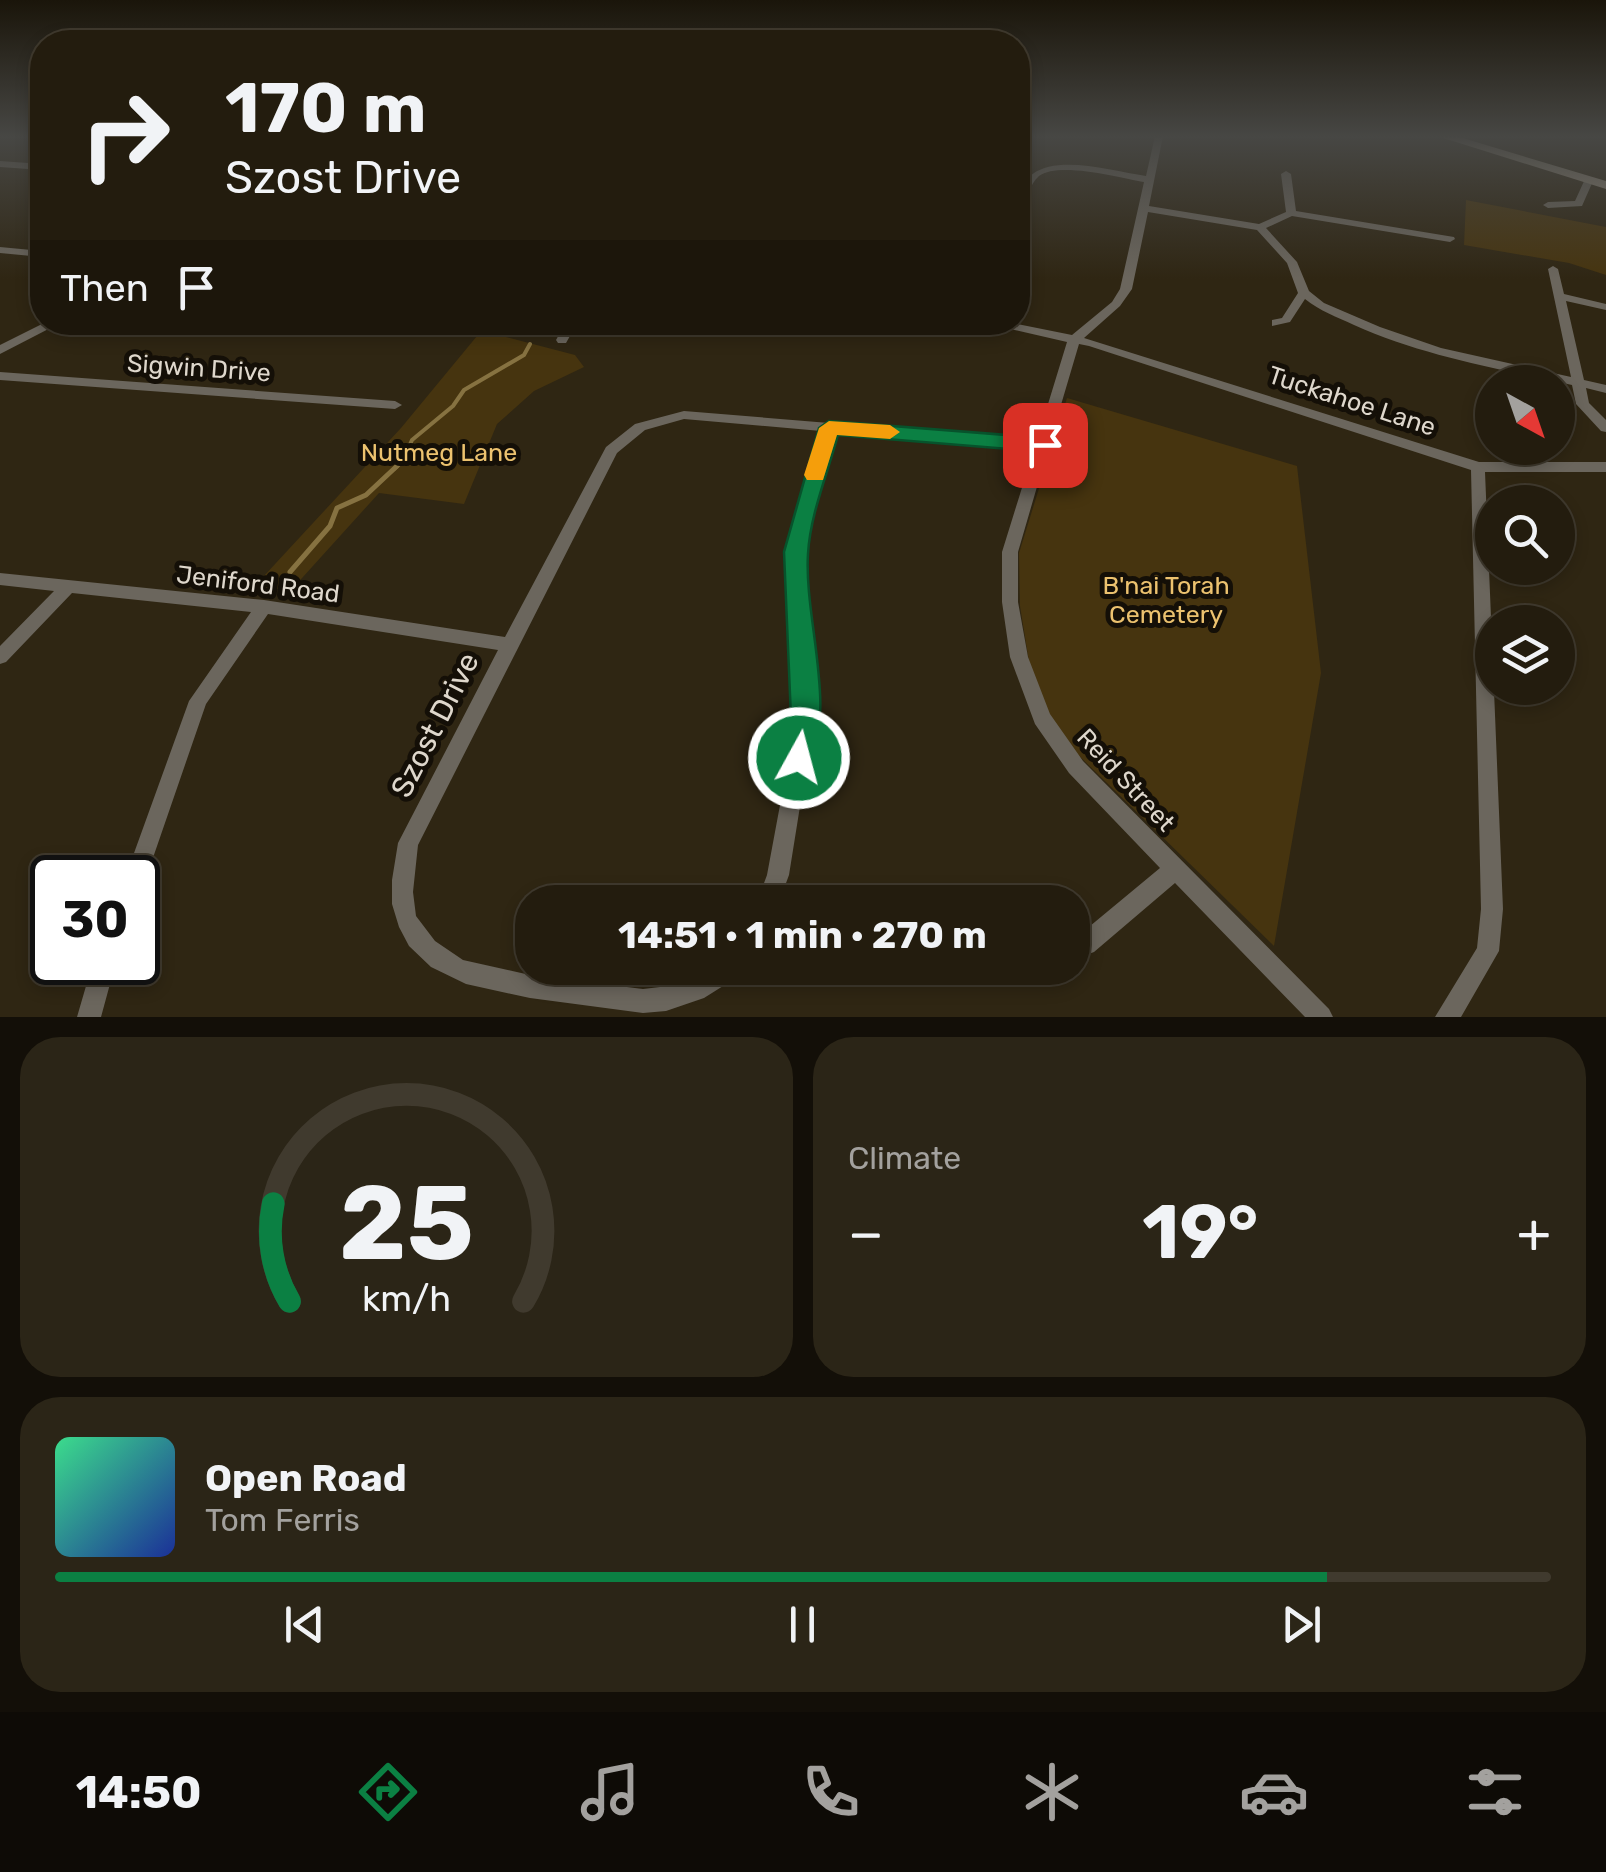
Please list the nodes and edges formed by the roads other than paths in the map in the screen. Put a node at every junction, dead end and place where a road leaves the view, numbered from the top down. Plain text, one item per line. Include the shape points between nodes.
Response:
1 (1150, 183) edge
2 (1287, 183) edge
3 (1587, 183) edge
4 (1548, 206) dead end
5 (1146, 209) junction
6 (1292, 213) junction
7 (1260, 227) junction
8 (1450, 239) dead end
9 (0, 250) edge
10 (30, 253) edge
11 (1553, 268) dead end
12 (1304, 293) junction
13 (1559, 296) junction
14 (1606, 307) edge
15 (1276, 324) dead end
16 (1030, 331) edge
17 (30, 335) edge
18 (565, 335) edge
19 (562, 340) dead end
20 (1074, 340) junction
21 (0, 350) edge
22 (0, 376) edge
23 (1577, 383) junction
24 (1606, 390) edge
25 (395, 406) dead end
26 (829, 428) junction
27 (1606, 428) edge
28 (1045, 445) junction
29 (1606, 467) edge
30 (1478, 468) junction
31 (0, 579) edge
32 (69, 586) junction
33 (264, 608) junction
34 (509, 646) junction
35 (0, 657) edge
36 (143, 855) edge
37 (1175, 870) junction
38 (774, 885) edge
39 (1090, 941) edge
40 (515, 981) edge
41 (99, 985) edge
42 (539, 985) edge
43 (705, 985) edge
44 (89, 1017) edge
45 (1321, 1017) edge
46 (1447, 1017) edge

1 - 5 street
2 - 6 street
3 - 4 street via 1579,204
5 - 7 street
5 - 20 street via 1124,295
6 - 7 street
6 - 8 street
7 - 12 street via 1292,262
9 - 10 street
11 - 13 street
12 - 15 street
12 - 23 street via 1376,330 1438,351
13 - 14 street
13 - 23 street
16 - 20 street, Tuckahoe Lane
17 - 21 street
18 - 19 street
20 - 28 street, Reid Street
20 - 30 street, Tuckahoe Lane
22 - 25 street, Sigwin Drive
23 - 24 street
23 - 27 street via 1584,404
26 - 28 street, Szost Drive
26 - 34 street, Szost Drive via 684,415 622,438
26 - 38 street via 796,552 806,718
28 - 37 street, Reid Street via 1010,552 1019,657 1056,741
29 - 30 street, Tuckahoe Lane
30 - 46 street via 1492,910 1488,951
31 - 32 street, Jeniford Road
32 - 33 street, Jeniford Road
32 - 35 street
33 - 34 street, Jeniford Road
33 - 36 street via 198,702
34 - 40 street, Szost Drive via 408,843 400,884 416,938 438,958 466,974
37 - 39 street
37 - 45 street, Reid Street
41 - 44 street
42 - 43 street, Szost Drive via 652,1002

